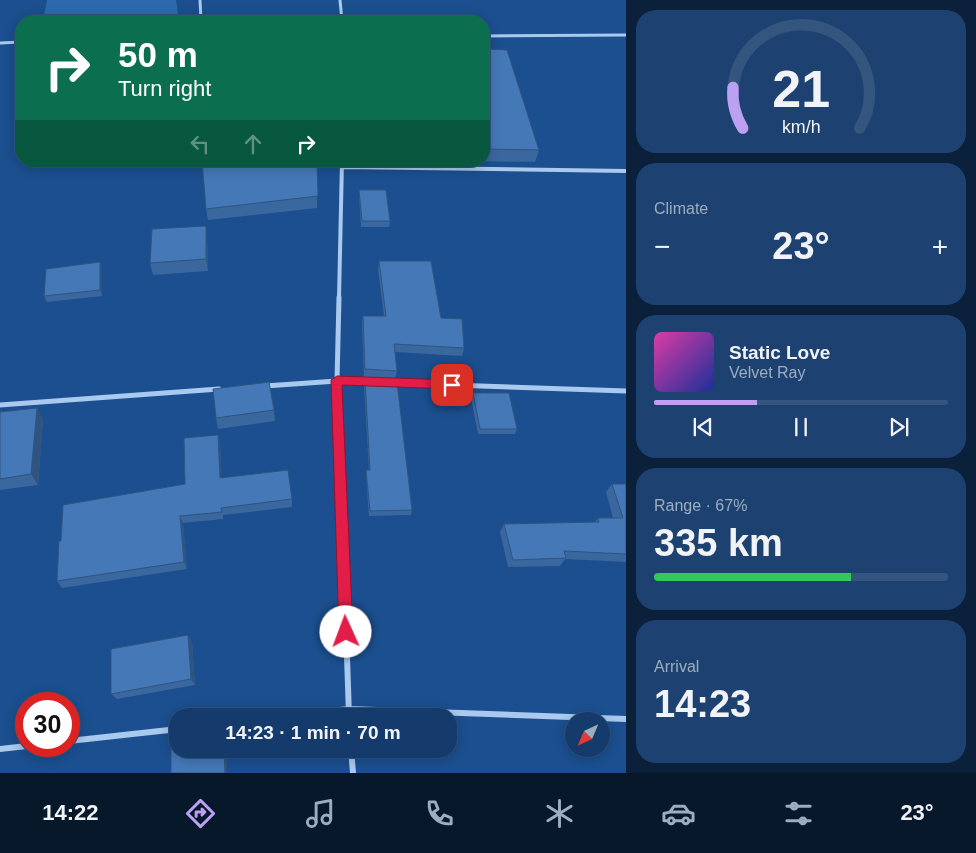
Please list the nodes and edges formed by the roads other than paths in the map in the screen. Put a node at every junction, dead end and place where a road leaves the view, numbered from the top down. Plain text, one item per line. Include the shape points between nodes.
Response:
1 (200, 0) edge
2 (340, 0) edge
3 (201, 15) edge
4 (341, 15) edge
5 (626, 35) edge
6 (490, 36) edge
7 (15, 42) edge
8 (0, 43) edge
9 (342, 167) edge
10 (464, 167) edge
11 (626, 171) edge
12 (337, 380) junction
13 (376, 382) edge
14 (386, 382) edge
15 (257, 386) edge
16 (228, 388) edge
17 (626, 392) edge
18 (0, 405) edge
19 (349, 708) edge
20 (457, 715) edge
21 (626, 719) edge
22 (169, 730) edge
23 (80, 740) edge
24 (15, 747) edge
25 (0, 749) edge
26 (352, 758) edge
27 (353, 773) edge

1 - 3 street
2 - 4 street
5 - 6 street
7 - 8 street
9 - 12 street
10 - 11 street
12 - 13 street
12 - 15 street
12 - 19 street
14 - 17 street
16 - 18 street
20 - 21 street
22 - 23 street
24 - 25 street
26 - 27 street

